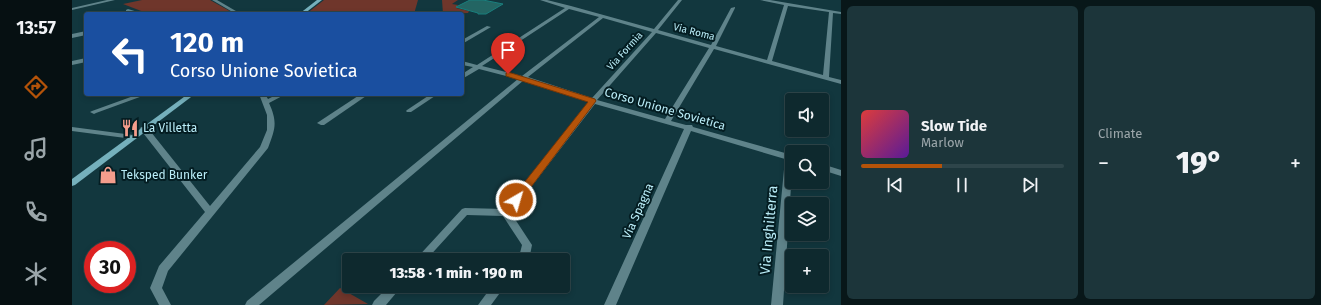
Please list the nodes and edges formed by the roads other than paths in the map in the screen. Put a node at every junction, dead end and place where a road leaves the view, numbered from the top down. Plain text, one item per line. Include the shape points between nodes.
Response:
1 (113, 0) edge
2 (214, 0) edge
3 (320, 0) edge
4 (542, 0) edge
5 (680, 0) edge
6 (762, 0) edge
7 (786, 4) junction
8 (569, 7) junction
9 (733, 8) dead end
10 (72, 9) edge
11 (128, 10) dead end
12 (830, 11) junction
13 (134, 12) edge
14 (235, 12) edge
15 (304, 12) edge
16 (841, 13) edge
17 (603, 16) junction
18 (489, 27) dead end
19 (654, 31) junction
20 (84, 33) edge
21 (72, 36) edge
22 (464, 41) edge
23 (713, 46) junction
24 (84, 60) edge
25 (769, 62) junction
26 (72, 63) edge
27 (464, 63) edge
28 (478, 66) junction
29 (464, 76) edge
30 (523, 78) junction
31 (826, 78) junction
32 (841, 82) edge
33 (139, 96) edge
34 (189, 96) edge
35 (273, 96) edge
36 (363, 96) edge
37 (432, 96) edge
38 (263, 98) edge
39 (593, 101) junction
40 (409, 111) dead end
41 (94, 112) dead end
42 (667, 121) junction
43 (321, 123) dead end
44 (689, 127) junction
45 (72, 129) edge
46 (144, 129) junction
47 (133, 137) junction
48 (785, 155) edge
49 (829, 169) edge
50 (841, 173) edge
51 (72, 183) edge
52 (788, 189) edge
53 (210, 212) junction
54 (506, 213) junction
55 (426, 253) edge
56 (525, 253) edge
57 (389, 293) edge
58 (493, 293) edge
59 (165, 305) edge
60 (251, 305) edge
61 (378, 305) edge
62 (484, 305) edge
63 (610, 305) edge
64 (777, 305) edge

1 - 10 street
2 - 14 street
3 - 15 main road
4 - 8 street, Via Roma
5 - 19 street, Via Formia
6 - 7 street
7 - 12 street
7 - 25 street
8 - 17 street, Via Roma
8 - 28 street
9 - 23 street
11 - 13 street
12 - 16 street
12 - 31 street
17 - 19 street, Via Roma
17 - 30 street
18 - 22 street
19 - 23 street, Via Roma
19 - 39 street, Via Formia
20 - 21 street
23 - 25 street, Via Roma
23 - 42 street
24 - 26 street
25 - 31 street, Via Roma
27 - 28 street, Corso Unione Sovietica
28 - 29 street
28 - 30 street, Corso Unione Sovietica
30 - 39 street, Corso Unione Sovietica
30 - 60 street
31 - 32 street, Via Roma
33 - 41 street
34 - 46 main road
35 - 38 street
36 - 43 street
37 - 40 street
38 - 53 street via 271,115 271,130 264,148
39 - 42 street, Corso Unione Sovietica
39 - 54 street, Via Formia
42 - 44 street, Corso Unione Sovietica
44 - 48 street, Corso Unione Sovietica
44 - 63 street, Via Spagna
45 - 47 street
46 - 47 main road
46 - 53 street
47 - 51 main road
49 - 50 street
52 - 64 street, Via Inghilterra
53 - 59 street via 163,268 156,288
54 - 55 street via 465,211
54 - 56 street via 527,245
57 - 61 street
58 - 62 street

